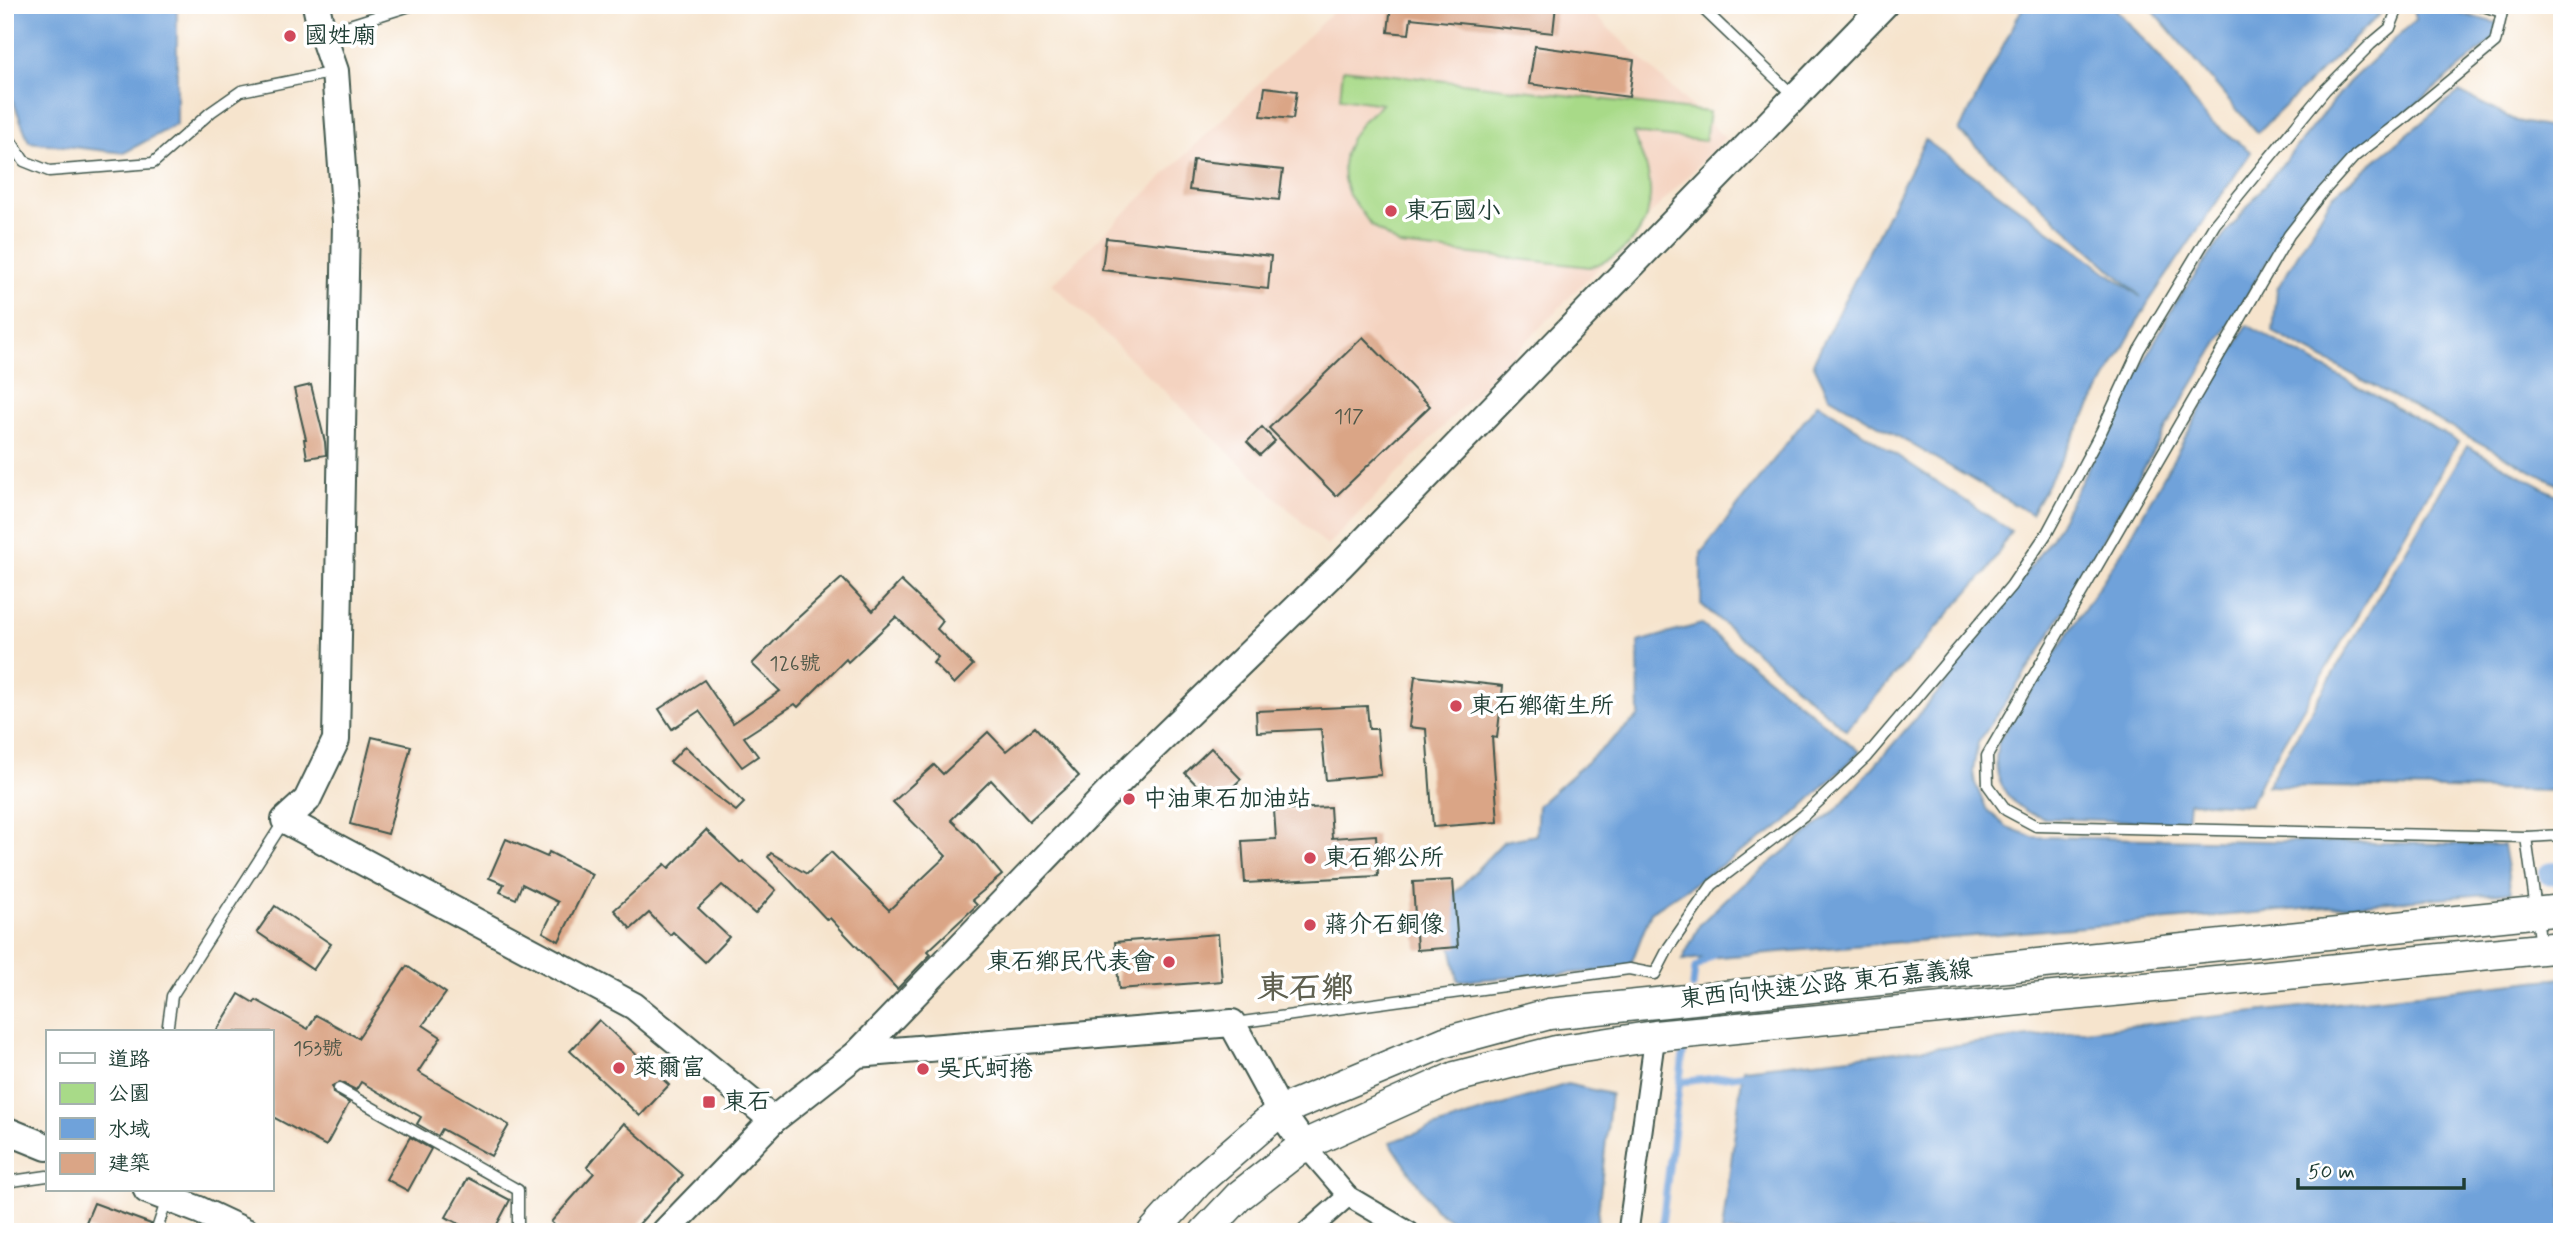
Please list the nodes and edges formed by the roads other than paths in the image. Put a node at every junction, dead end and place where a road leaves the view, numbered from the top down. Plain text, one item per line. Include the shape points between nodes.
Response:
1 (317, 5) edge
2 (414, 5) edge
3 (1699, 5) edge
4 (1884, 5) edge
5 (2399, 5) edge
6 (2480, 5) edge
7 (323, 33) junction
8 (335, 71) junction
9 (1795, 97) junction
10 (5, 132) edge
11 (285, 820) junction
12 (2562, 835) edge
13 (2526, 837) junction
14 (2549, 912) edge
15 (2551, 948) edge
16 (1232, 1023) junction
17 (167, 1030) edge
18 (1655, 1036) junction
19 (857, 1054) junction
20 (340, 1089) dead end
21 (1280, 1111) junction
22 (773, 1120) junction
23 (5, 1130) edge
24 (1304, 1145) junction
25 (46, 1147) edge
26 (46, 1176) edge
27 (5, 1182) edge
28 (161, 1193) edge
29 (1348, 1196) junction
30 (156, 1232) edge
31 (246, 1232) edge
32 (518, 1232) edge
33 (665, 1232) edge
34 (1153, 1232) edge
35 (1205, 1232) edge
36 (1307, 1232) edge
37 (1409, 1232) edge
38 (1628, 1232) edge

1 - 7 main road
2 - 7 lane
3 - 9 lane
4 - 9 main road
5 - 16 lane via 2390,28 2325,90 2215,224 2139,350 2047,533 2011,586 1866,757 1803,816 1712,884 1655,974 1629,969
6 - 13 lane via 2502,12 2495,43 2355,156 2289,235 1987,756 1988,785 2006,810 2036,826
7 - 8 main road
8 - 10 lane via 242,91 153,163 49,172 24,161
8 - 11 main road via 346,222 336,740 307,800
9 - 19 main road via 1340,566 1136,764
11 - 17 lane via 172,996
11 - 22 main road via 634,1006
12 - 13 lane
13 - 14 lane
14 - 15 lane
14 - 21 main road, 東西向快速公路 東石嘉義線 via 1549,1014 1445,1042
15 - 18 main road, 東西向快速公路 東石嘉義線
16 - 19 main road
16 - 21 main road
18 - 24 main road, 東西向快速公路 東石嘉義線 via 1556,1051 1455,1077
18 - 38 street
19 - 22 main road
20 - 32 lane via 518,1191
21 - 24 main road
21 - 34 main road, 東西向快速公路 東石嘉義線 via 1198,1182
22 - 33 main road
23 - 25 main road
24 - 29 street
24 - 35 main road, 東西向快速公路 東石嘉義線 via 1239,1196
26 - 27 lane
28 - 30 lane
28 - 31 main road
29 - 36 street
29 - 37 street

